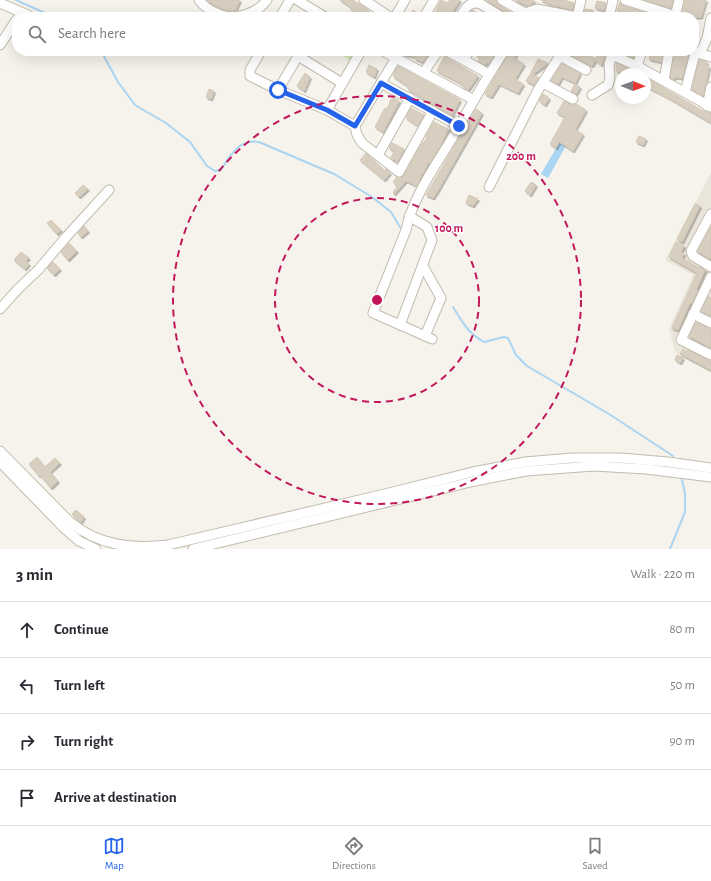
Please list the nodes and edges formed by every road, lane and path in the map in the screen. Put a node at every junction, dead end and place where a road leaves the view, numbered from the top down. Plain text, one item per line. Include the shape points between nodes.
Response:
1 (199, 0) edge
2 (267, 0) edge
3 (290, 0) edge
4 (297, 0) edge
5 (364, 0) edge
6 (406, 0) edge
7 (434, 0) edge
8 (540, 0) edge
9 (582, 0) edge
10 (613, 0) edge
11 (625, 0) edge
12 (678, 0) edge
13 (507, 1) edge
14 (642, 2) edge
15 (0, 3) edge
16 (376, 3) edge
17 (537, 9) junction
18 (15, 12) edge
19 (216, 12) edge
20 (253, 12) edge
21 (283, 12) edge
22 (316, 12) edge
23 (385, 12) edge
24 (398, 12) edge
25 (427, 12) edge
26 (463, 12) edge
27 (491, 12) edge
28 (520, 12) edge
29 (530, 12) edge
30 (552, 12) edge
31 (578, 12) edge
32 (610, 12) edge
33 (664, 12) edge
34 (676, 12) edge
35 (711, 18) edge
36 (12, 29) edge
37 (709, 38) edge
38 (0, 46) edge
39 (699, 49) edge
40 (699, 54) edge
41 (258, 56) edge
42 (298, 56) edge
43 (302, 56) edge
44 (358, 56) edge
45 (392, 56) edge
46 (435, 56) edge
47 (456, 56) edge
48 (466, 56) edge
49 (501, 56) edge
50 (560, 56) edge
51 (564, 56) edge
52 (611, 56) edge
53 (618, 56) edge
54 (640, 56) edge
55 (669, 56) edge
56 (694, 56) edge
57 (711, 57) edge
58 (396, 58) junction
59 (464, 60) junction
60 (637, 66) junction
61 (586, 70) dead end
62 (424, 72) junction
63 (489, 74) junction
64 (664, 80) junction
65 (342, 83) junction
66 (381, 83) junction
67 (543, 83) junction
68 (711, 87) edge
69 (278, 90) junction
70 (685, 92) junction
71 (592, 94) dead end
72 (410, 98) junction
73 (573, 99) dead end
74 (474, 100) junction
75 (709, 106) edge
76 (327, 110) junction
77 (433, 111) junction
78 (355, 126) junction
79 (459, 126) junction
80 (378, 155) junction
81 (489, 187) dead end
82 (109, 190) dead end
83 (711, 214) edge
84 (409, 216) junction
85 (423, 266) junction
86 (711, 267) edge
87 (711, 278) edge
88 (708, 291) edge
89 (0, 309) edge
90 (693, 314) junction
91 (711, 323) edge
92 (400, 325) junction
93 (711, 355) edge
94 (2, 458) edge
95 (711, 468) edge
96 (711, 477) edge
97 (96, 549) edge
98 (193, 549) edge

1 - 19 street via 205,7
2 - 20 street
3 - 21 street
4 - 22 street
5 - 16 street
6 - 24 street
7 - 25 street
8 - 17 street
9 - 31 street
10 - 32 street
11 - 14 street
12 - 34 street
13 - 28 street
14 - 33 street
15 - 18 street
16 - 23 street
17 - 29 street
17 - 30 street
26 - 27 street via 467,6 475,2
35 - 37 street
36 - 38 street
37 - 39 street
40 - 57 street
41 - 69 street via 250,70 250,76
42 - 69 street
43 - 65 street
44 - 65 street
45 - 58 street
46 - 62 street
47 - 59 street
48 - 59 street
49 - 63 street
50 - 67 street
51 - 61 street
52 - 71 street via 608,85
53 - 60 street
54 - 60 street
55 - 64 street
56 - 70 street
58 - 62 street
58 - 66 street
59 - 63 street
60 - 64 street
62 - 74 street
63 - 74 street
64 - 70 street
65 - 76 street
66 - 72 street
66 - 78 street
67 - 73 street
67 - 81 street
68 - 75 street
69 - 76 street
70 - 75 street
72 - 77 street
72 - 80 street
74 - 79 street
76 - 78 street
77 - 79 street
77 - 80 street via 399,172
78 - 80 street via 362,143
79 - 84 street via 420,192
82 - 89 street
83 - 86 street via 691,251 693,256
84 - 85 street via 426,227 432,240
84 - 92 street via 406,230 373,313
85 - 92 street
85 - 92 street via 441,298 429,337
87 - 88 street
88 - 90 street
90 - 91 street
90 - 93 street via 681,340
94 - 95 street via 81,531 112,545 142,549 168,546 473,472 525,462 572,458 621,458
94 - 97 street via 63,527
96 - 98 street via 594,466 526,471

